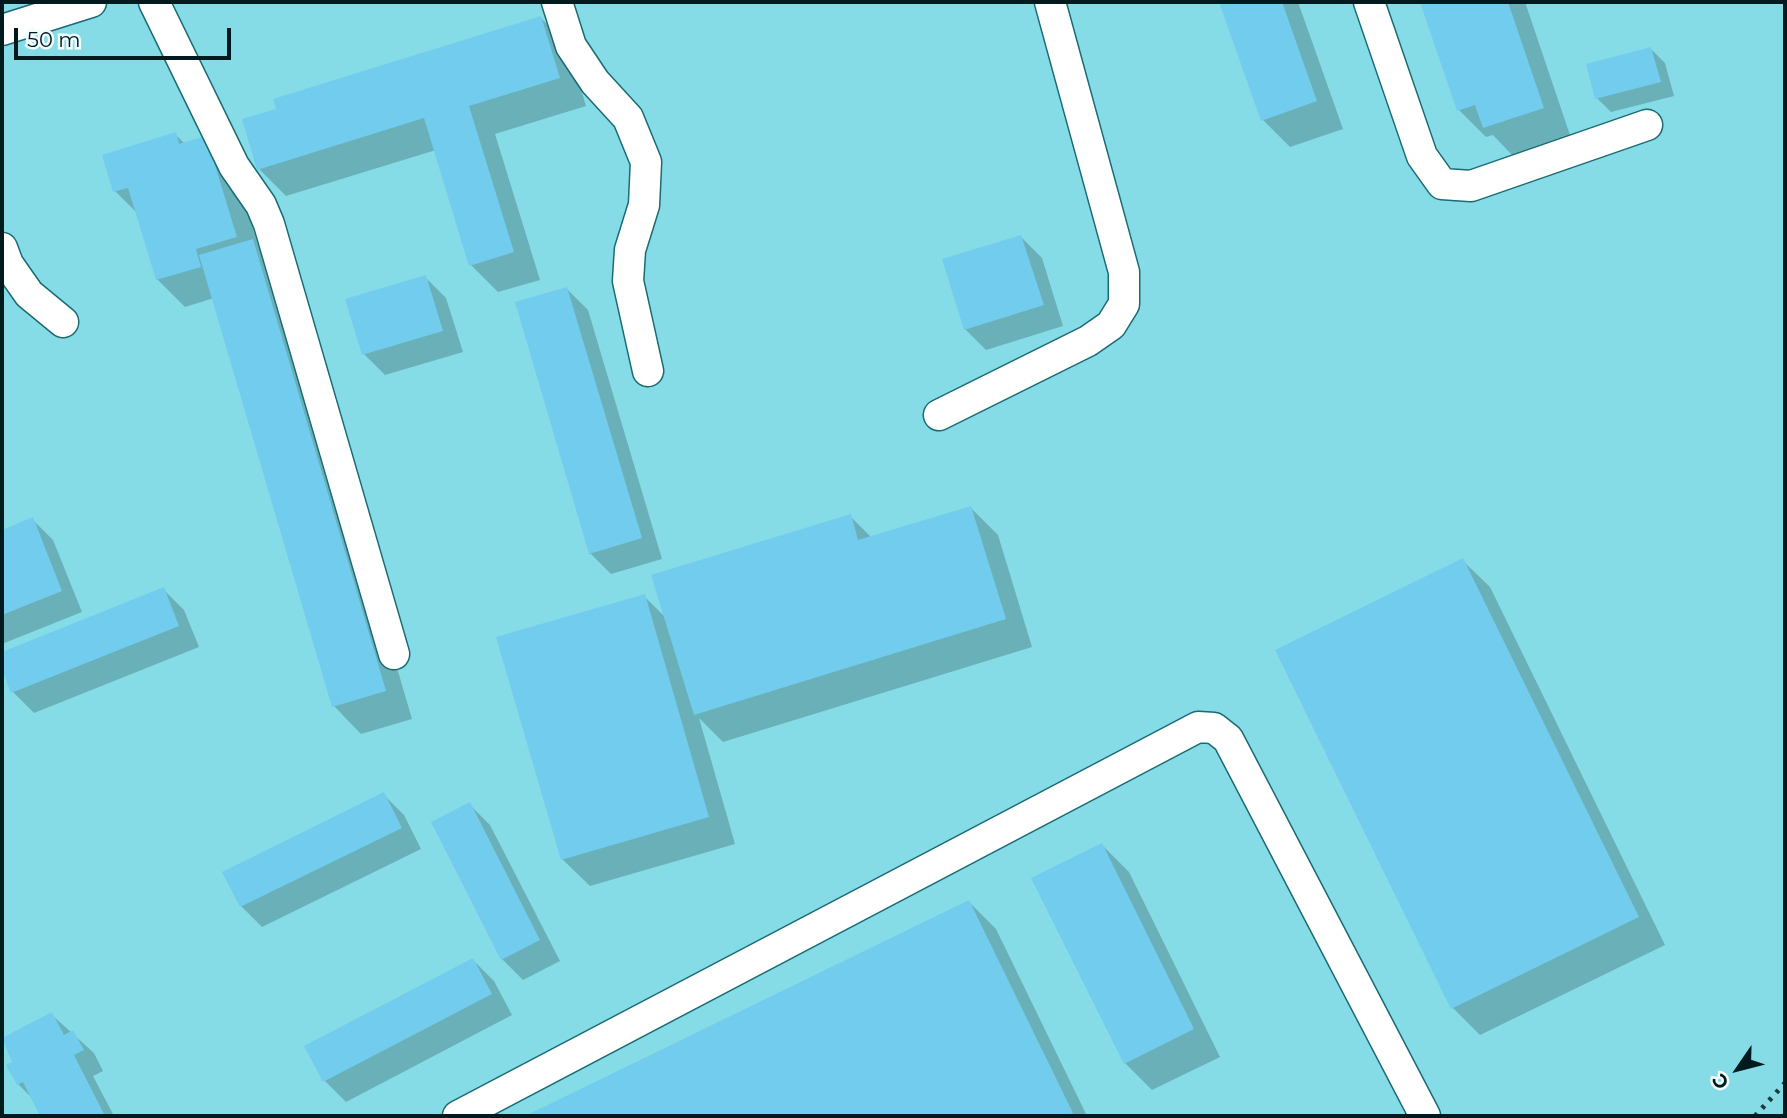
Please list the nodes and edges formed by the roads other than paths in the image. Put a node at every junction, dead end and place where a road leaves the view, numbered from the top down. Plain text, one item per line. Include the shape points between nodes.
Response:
1 (91, 2) edge
2 (154, 2) edge
3 (557, 2) edge
4 (1050, 2) edge
5 (1368, 2) edge
6 (2, 30) edge
7 (1647, 125) dead end
8 (2, 248) edge
9 (63, 322) dead end
10 (649, 370) dead end
11 (939, 415) dead end
12 (394, 654) dead end
13 (458, 1116) edge
14 (1425, 1116) edge

1 - 6 street
2 - 12 street via 234,166 261,205 268,224
3 - 10 street via 571,46 595,82 628,118 646,162 644,205 630,250 628,281
4 - 11 street via 1124,272 1124,304 1111,325 1088,341
5 - 7 street via 1422,156 1442,184 1471,186
8 - 9 street via 29,294
13 - 14 street via 1198,727 1214,728 1228,740

